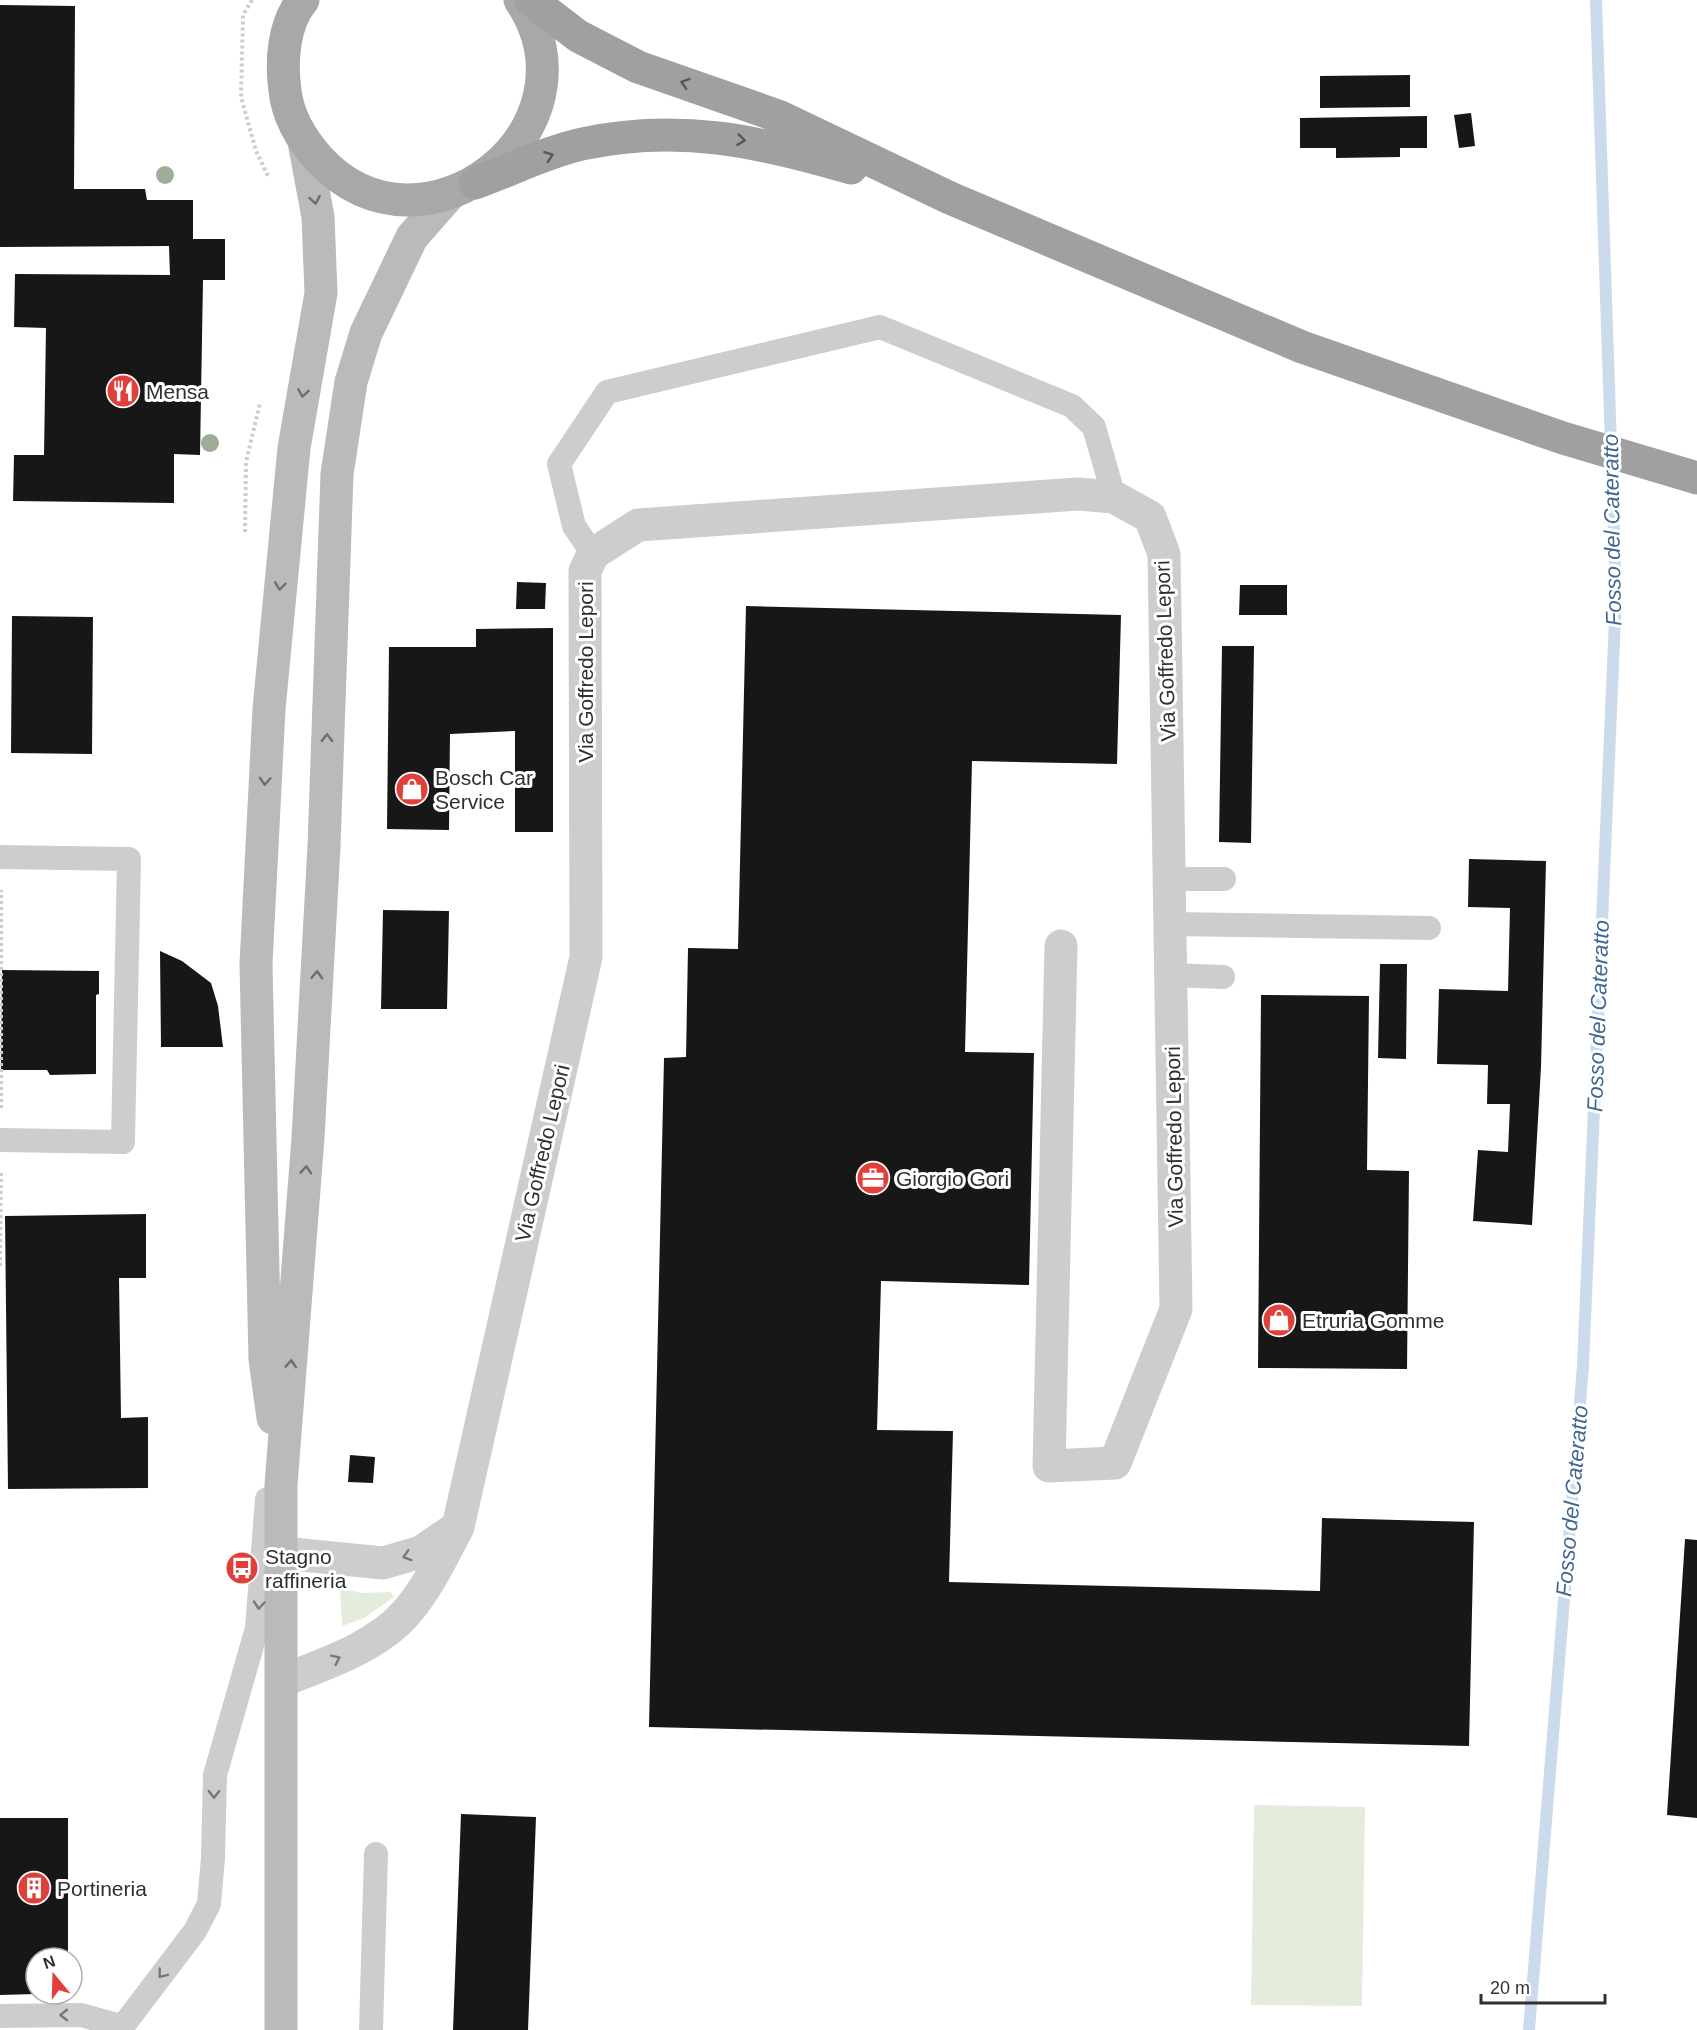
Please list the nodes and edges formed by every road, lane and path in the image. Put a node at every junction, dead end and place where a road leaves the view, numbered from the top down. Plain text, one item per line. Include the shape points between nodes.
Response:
1 (252, 0) edge
2 (303, 0) edge
3 (520, 0) edge
4 (531, 0) edge
5 (304, 142) junction
6 (271, 181) dead end
7 (462, 189) junction
8 (950, 198) junction
9 (262, 393) dead end
10 (1697, 478) edge
11 (1114, 497) junction
12 (245, 538) dead end
13 (594, 554) junction
14 (1, 857) edge
15 (1170, 879) junction
16 (1224, 879) dead end
17 (1171, 924) junction
18 (1430, 928) dead end
19 (1061, 946) dead end
20 (1172, 975) junction
21 (1223, 977) dead end
22 (1, 1140) edge
23 (0, 1182) edge
24 (0, 1266) edge
25 (273, 1421) junction
26 (281, 1485) junction
27 (458, 1527) junction
28 (282, 1553) junction
29 (282, 1681) junction
30 (376, 1854) dead end
31 (0, 2016) edge
32 (121, 2028) edge
33 (281, 2030) edge
34 (371, 2030) edge

1 - 6 path via 243,15 241,97 256,151
2 - 5 main road via 286,36 282,71 287,105
3 - 7 main road via 530,15 541,52 540,91 528,128 505,160
8 -> 4 highway via 778,116 638,67 578,36
5 - 7 main road via 332,173 368,192 408,200
5 -> 25 main road via 318,218 321,293 294,448 278,609 256,964 265,1359
7 -> 8 highway via 580,144 650,133 754,141
26 -> 7 main road via 324,846 337,474 351,382 366,333 412,237
8 - 10 highway via 1302,347 1563,438
9 - 12 path via 246,462
11 - 13 street, Via Goffredo Lepori via 1078,494 638,525
11 - 13 lane via 1094,428 1072,406 880,327 607,392 559,464 574,526
11 - 15 street, Via Goffredo Lepori via 1150,517 1164,554
13 - 27 street, Via Goffredo Lepori via 585,570 586,957
14 - 22 path
14 - 22 lane via 129,859 123,1142
15 - 16 lane
15 - 17 street, Via Goffredo Lepori
17 - 18 lane
17 - 20 street, Via Goffredo Lepori
19 - 20 street, Via Goffredo Lepori via 1049,1466 1115,1463 1176,1309
20 - 21 lane
22 - 23 path
23 - 24 path
25 - 26 main road
25 -> 32 lane via 257,1628 214,1775 209,1904 195,1931
26 - 28 main road
27 -> 28 street via 421,1552 383,1563
29 -> 27 street, Via Goffredo Lepori via 371,1641 405,1614 433,1575
28 - 29 main road
29 - 33 main road
30 - 34 lane
32 -> 31 lane via 81,2015

